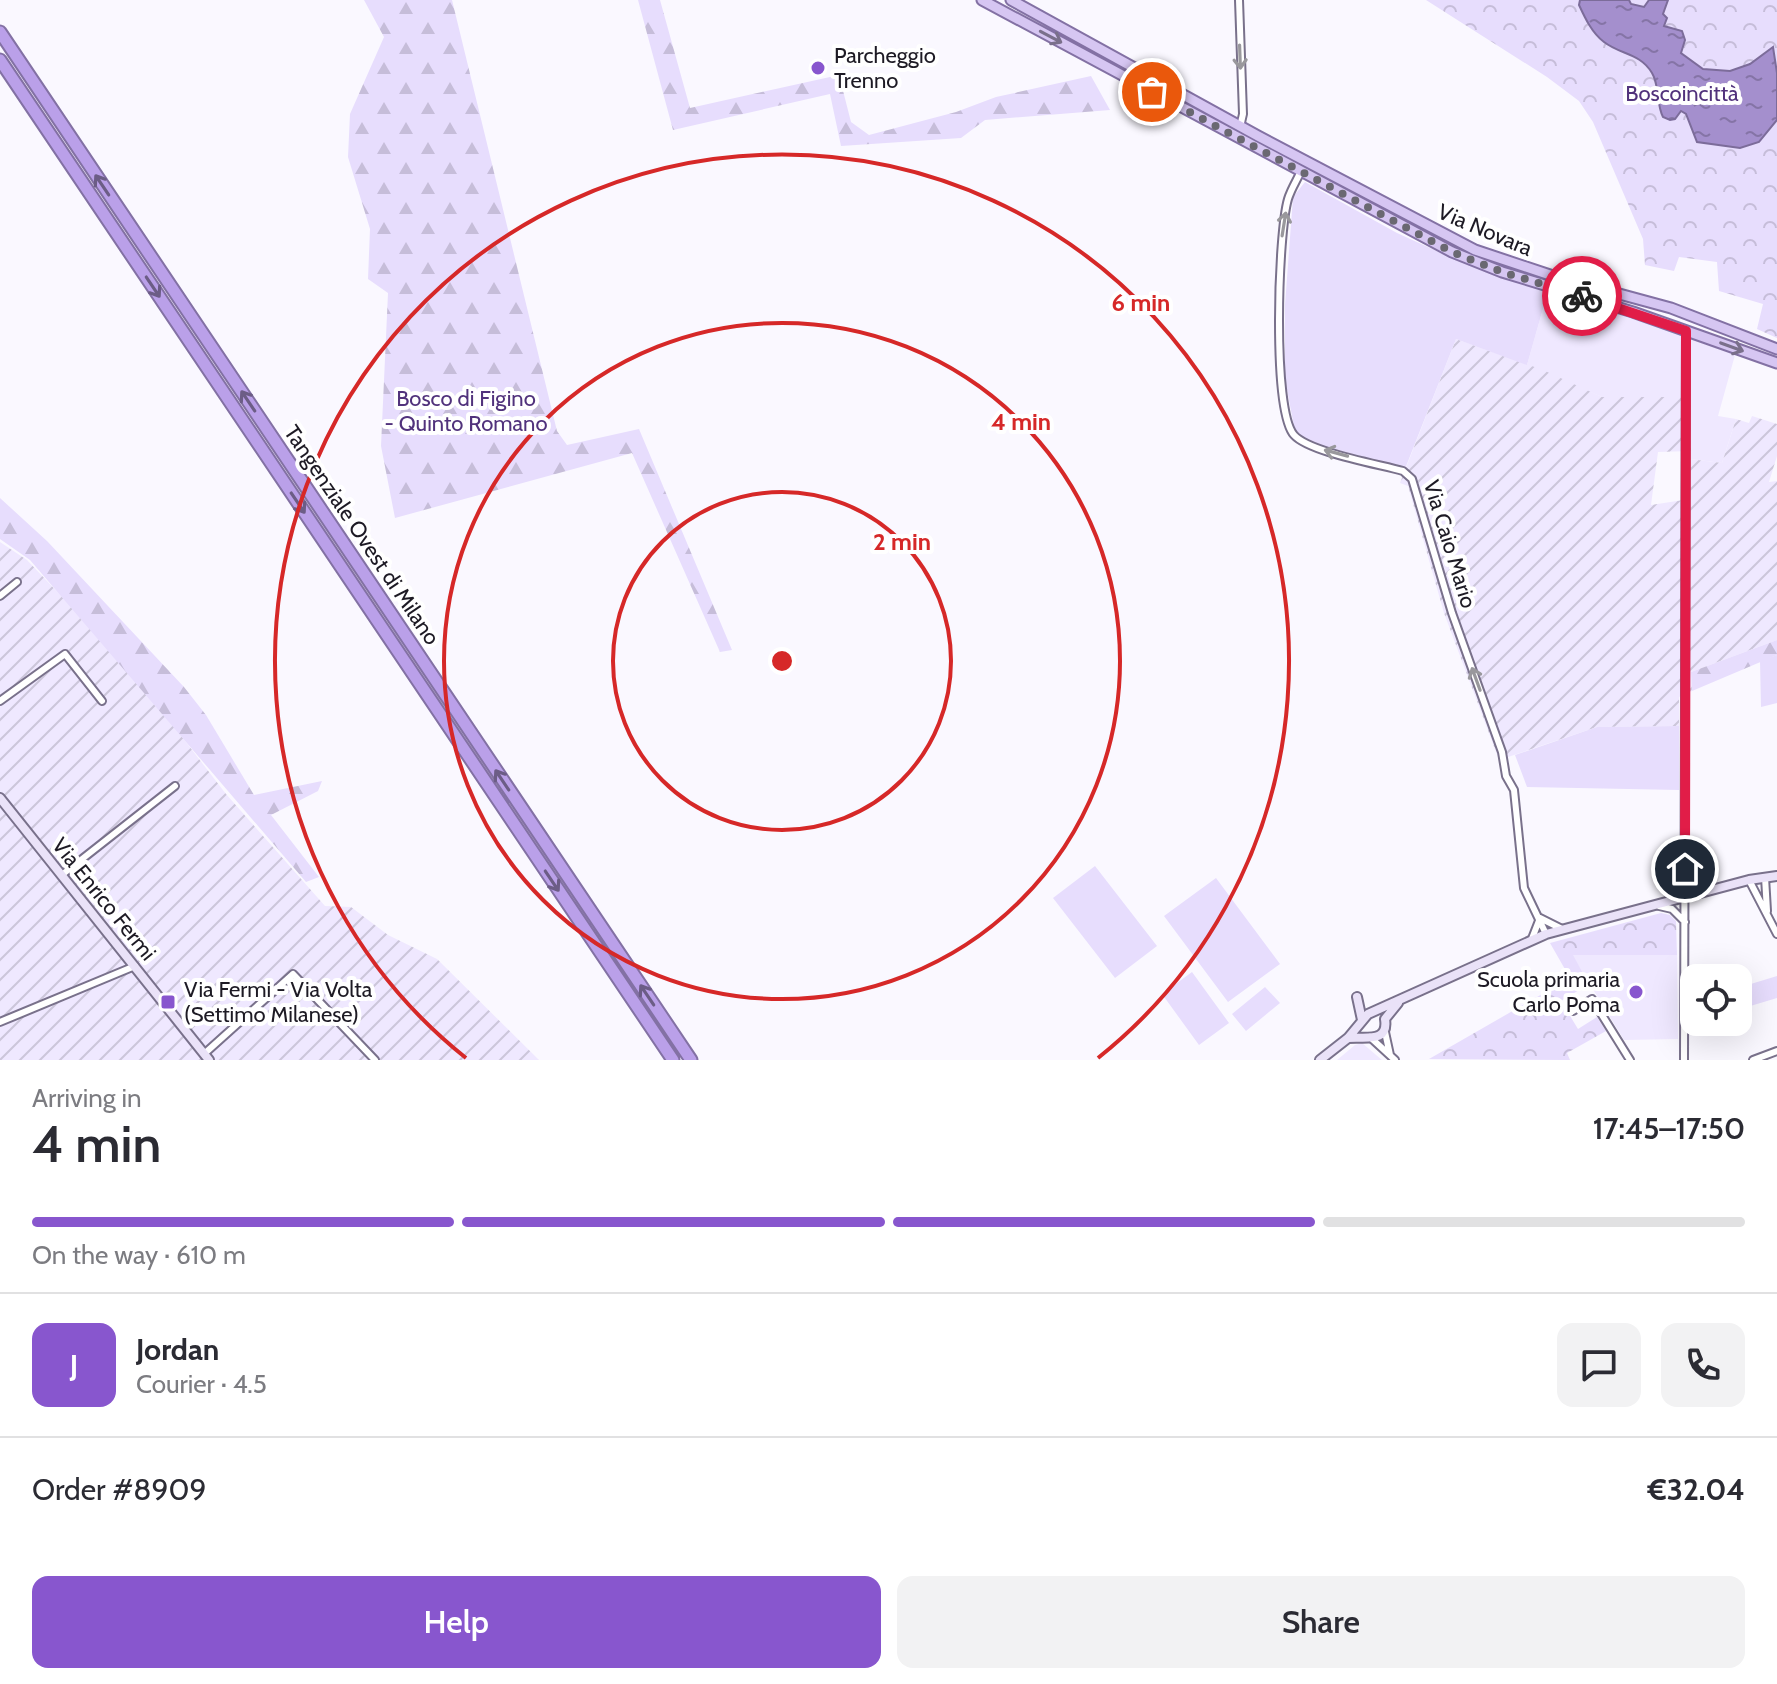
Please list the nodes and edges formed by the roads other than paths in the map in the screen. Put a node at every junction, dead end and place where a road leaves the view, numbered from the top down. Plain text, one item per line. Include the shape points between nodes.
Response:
1 (982, 0) edge
2 (1011, 0) edge
3 (1239, 0) edge
4 (0, 32) edge
5 (0, 60) edge
6 (1240, 125) junction
7 (1238, 138) junction
8 (1307, 161) junction
9 (1301, 172) junction
10 (1691, 316) junction
11 (1686, 331) junction
12 (1777, 349) edge
13 (1777, 363) edge
14 (17, 582) dead end
15 (0, 596) edge
16 (0, 701) edge
17 (102, 701) dead end
18 (175, 786) dead end
19 (0, 798) edge
20 (63, 874) junction
21 (1777, 876) edge
22 (1765, 877) junction
23 (1749, 880) junction
24 (1684, 897) junction
25 (1654, 905) junction
26 (1767, 911) junction
27 (1540, 918) junction
28 (1685, 922) junction
29 (1563, 929) junction
30 (1546, 934) junction
31 (1777, 934) edge
32 (1531, 941) junction
33 (135, 966) junction
34 (1401, 999) junction
35 (1573, 1011) dead end
36 (1373, 1013) junction
37 (1385, 1019) junction
38 (0, 1022) edge
39 (1362, 1022) junction
40 (1385, 1032) junction
41 (1368, 1036) junction
42 (1348, 1038) junction
43 (1777, 1051) edge
44 (206, 1057) edge
45 (1393, 1058) edge
46 (375, 1060) edge
47 (673, 1060) edge
48 (691, 1060) edge
49 (1320, 1060) edge
50 (1630, 1060) edge
51 (1684, 1060) edge
52 (1753, 1060) edge

1 -> 7 main road, Via Novara
2 - 6 main road, Via Novara
3 -> 6 street
48 -> 4 highway, Tangenziale Ovest di Milano
5 -> 47 highway, Tangenziale Ovest di Milano
6 - 7 street
6 - 8 main road, Via Novara
7 - 9 main road, Via Novara
8 - 9 street, Via Caio Mario
8 - 10 main road, Via Novara via 1494,257
9 - 11 main road, Via Novara via 1477,263
27 -> 9 street, Via Caio Mario via 1524,888 1514,790 1412,479 1403,471 1308,446 1290,430 1281,386 1282,235 1288,198
10 - 11 main road
10 - 12 main road, Via Novara
11 -> 13 main road, Via Novara
11 - 24 street
14 - 15 street
16 - 17 street via 65,654
18 - 20 street
19 - 20 street, Via Enrico Fermi
20 - 33 street, Via Enrico Fermi
21 - 22 street
22 - 23 street
22 - 26 street
23 - 24 street
23 - 26 street
24 - 25 street
24 - 28 street
25 - 28 street via 1672,909
25 - 29 street
26 - 31 street
27 - 29 street
27 - 30 street, Via Caio Mario
27 - 32 street
28 - 51 street
29 - 30 street
30 - 32 street
32 - 34 street
33 - 38 street
33 - 44 street, Via Enrico Fermi
34 - 36 street
34 - 37 street
35 - 50 street via 1592,999
36 - 37 street
36 - 39 street
36 - 39 street via 1358,999
37 - 40 street
39 - 41 street
39 - 42 street
40 - 41 street
40 - 45 street
41 - 42 street
41 - 45 street
42 - 49 street
43 - 52 street
44 - 46 street via 293,974

